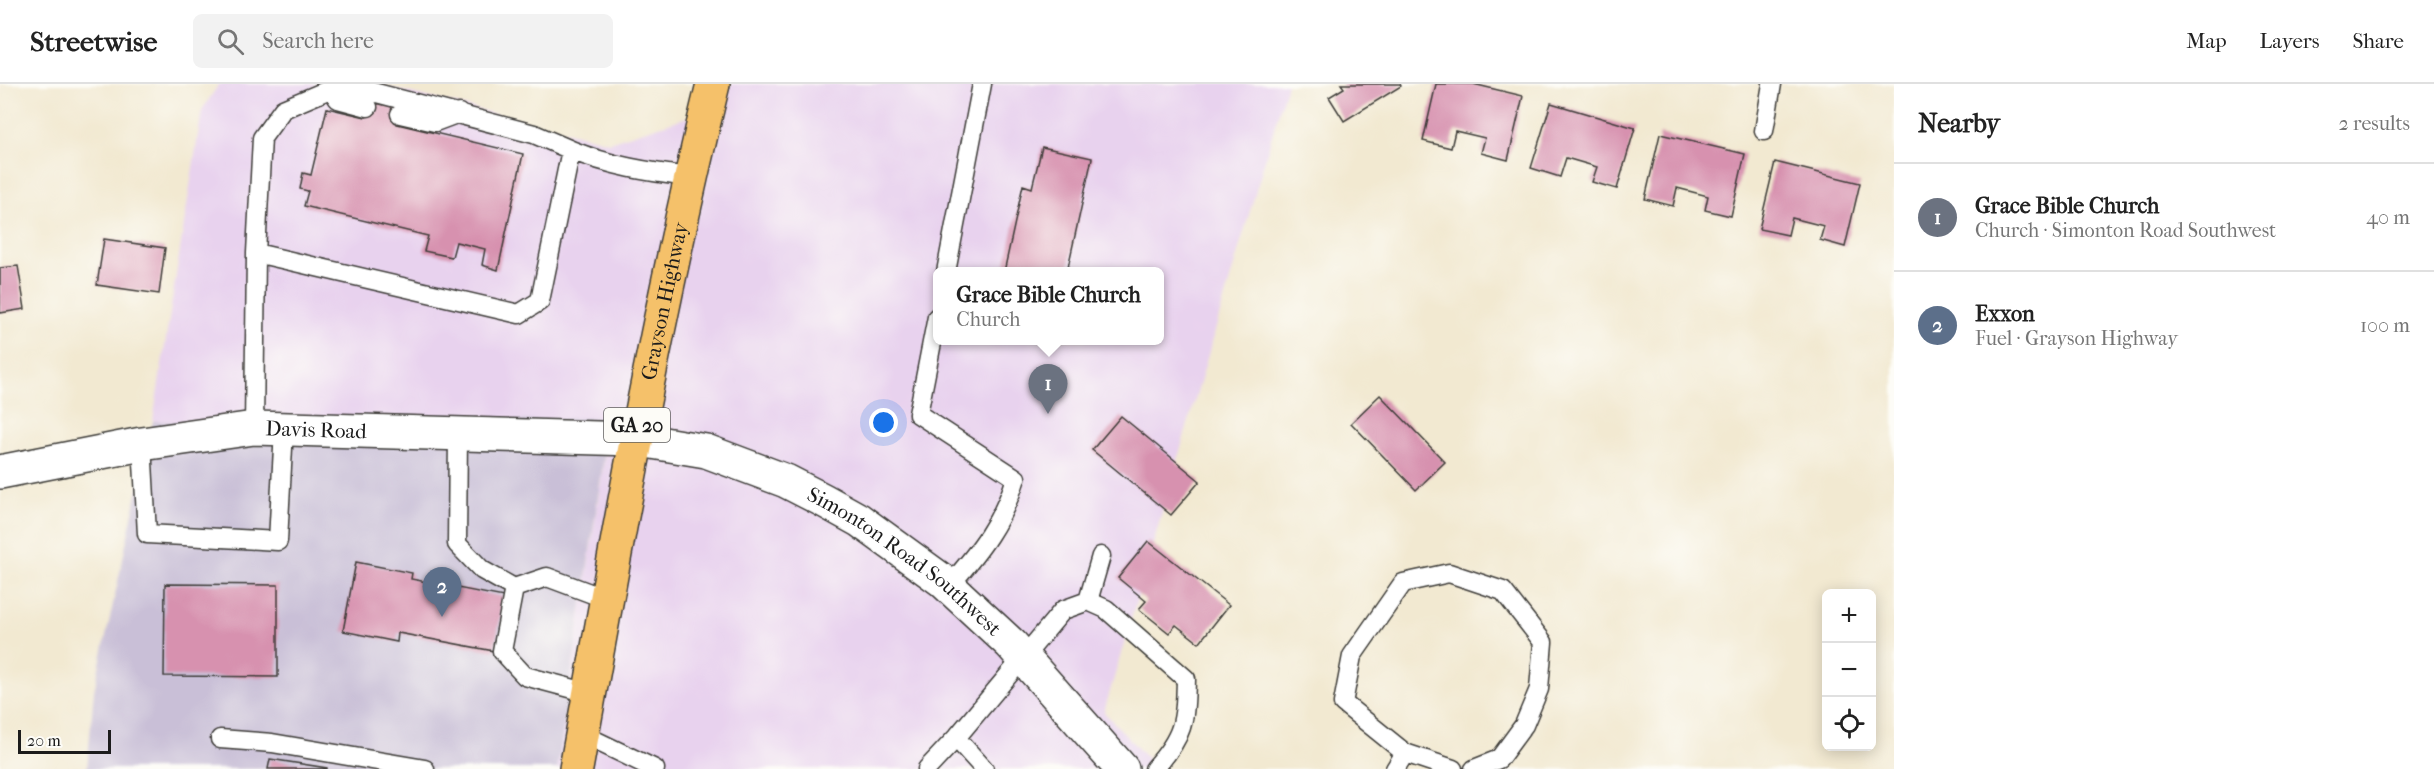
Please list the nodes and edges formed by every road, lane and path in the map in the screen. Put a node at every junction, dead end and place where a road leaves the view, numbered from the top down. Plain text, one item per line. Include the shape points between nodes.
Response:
1 (713, 84) edge
2 (982, 84) edge
3 (1772, 84) edge
4 (332, 90) junction
5 (368, 107) dead end
6 (459, 113) junction
7 (400, 114) dead end
8 (1764, 131) dead end
9 (571, 150) junction
10 (690, 177) junction
11 (256, 253) junction
12 (947, 267) edge
13 (933, 337) edge
14 (269, 429) junction
15 (458, 434) junction
16 (634, 439) junction
17 (142, 444) junction
18 (0, 472) edge
19 (1101, 556) dead end
20 (949, 586) junction
21 (514, 588) junction
22 (606, 599) junction
23 (1088, 601) junction
24 (1022, 657) junction
25 (589, 693) junction
26 (582, 734) junction
27 (956, 738) junction
28 (220, 739) dead end
29 (1405, 753) junction
30 (426, 769) edge
31 (576, 769) edge
32 (655, 769) edge
33 (927, 769) edge
34 (984, 769) edge
35 (1122, 769) edge
36 (1154, 769) edge
37 (1395, 769) edge
38 (1453, 769) edge
39 (1474, 769) edge

1 - 10 main road, Grayson Highway / GA 20
2 - 12 lane
3 - 8 lane
4 - 5 lane via 338,99
4 - 6 lane via 342,84
4 - 11 lane via 283,109 262,138
6 - 7 lane via 435,122
6 - 9 lane via 534,134
9 - 10 lane via 639,171
9 - 11 lane via 540,301 519,314
10 - 16 main road, Grayson Highway / GA 20
11 - 14 lane
13 - 20 lane via 918,414 1016,478 1007,507 983,548
14 - 15 street, Davis Road
14 - 17 street, Davis Road
14 - 17 lane via 278,541 147,534
15 - 16 street, Davis Road
15 - 21 lane via 457,544 482,570
16 - 20 street, Simonton Road Southwest via 706,451 786,481 860,520
16 - 22 main road, Grayson Highway / GA 20
17 - 18 street, Davis Road
19 - 23 lane
20 - 24 street, Simonton Road Southwest
21 - 22 lane via 547,577
21 - 25 lane via 502,651 525,676
22 - 25 main road, Grayson Highway / GA 20
23 - 24 lane via 1063,610
23 - 36 lane via 1106,609 1186,678 1185,716 1174,746
24 - 27 lane
24 - 35 street, Simonton Road Southwest
25 - 26 main road, Grayson Highway / GA 20
26 - 31 main road, Grayson Highway / GA 20
26 - 32 lane
27 - 33 lane
27 - 34 lane
28 - 30 lane via 283,745
29 - 37 lane
29 - 38 lane
29 - 39 lane via 1343,703 1352,656 1402,583 1449,573 1503,591 1543,642 1539,689 1524,725 1499,759

